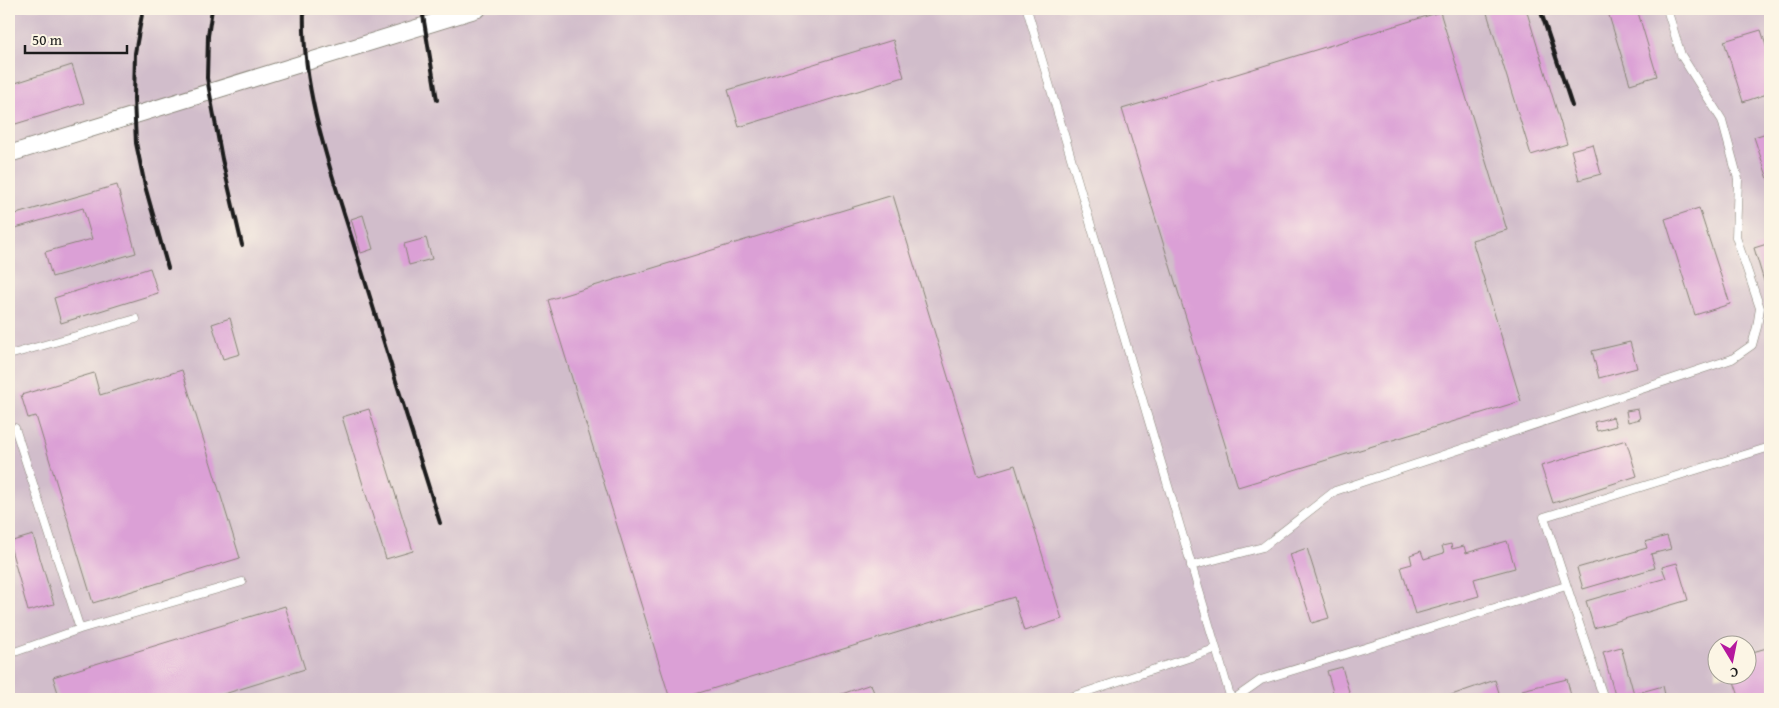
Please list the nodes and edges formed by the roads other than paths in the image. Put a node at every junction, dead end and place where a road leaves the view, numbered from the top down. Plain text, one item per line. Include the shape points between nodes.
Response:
1 (478, 9) edge
2 (1027, 9) edge
3 (1667, 9) edge
4 (9, 154) edge
5 (136, 319) dead end
6 (9, 355) edge
7 (15, 428) dead end
8 (1770, 447) edge
9 (1190, 566) junction
10 (242, 582) dead end
11 (1566, 586) junction
12 (80, 629) junction
13 (1215, 649) junction
14 (9, 654) edge
15 (1065, 699) edge
16 (1232, 699) edge
17 (1604, 699) edge

1 - 4 street
2 - 9 lane
3 - 9 lane via 1681,55 1722,120 1738,179 1736,237 1760,308 1752,345 1732,359 1335,491 1263,547
5 - 6 lane
7 - 12 lane
8 - 11 lane via 1544,517
9 - 13 lane
10 - 12 lane
11 - 16 lane via 1261,680
11 - 17 lane
12 - 14 lane
13 - 15 lane
13 - 16 lane

